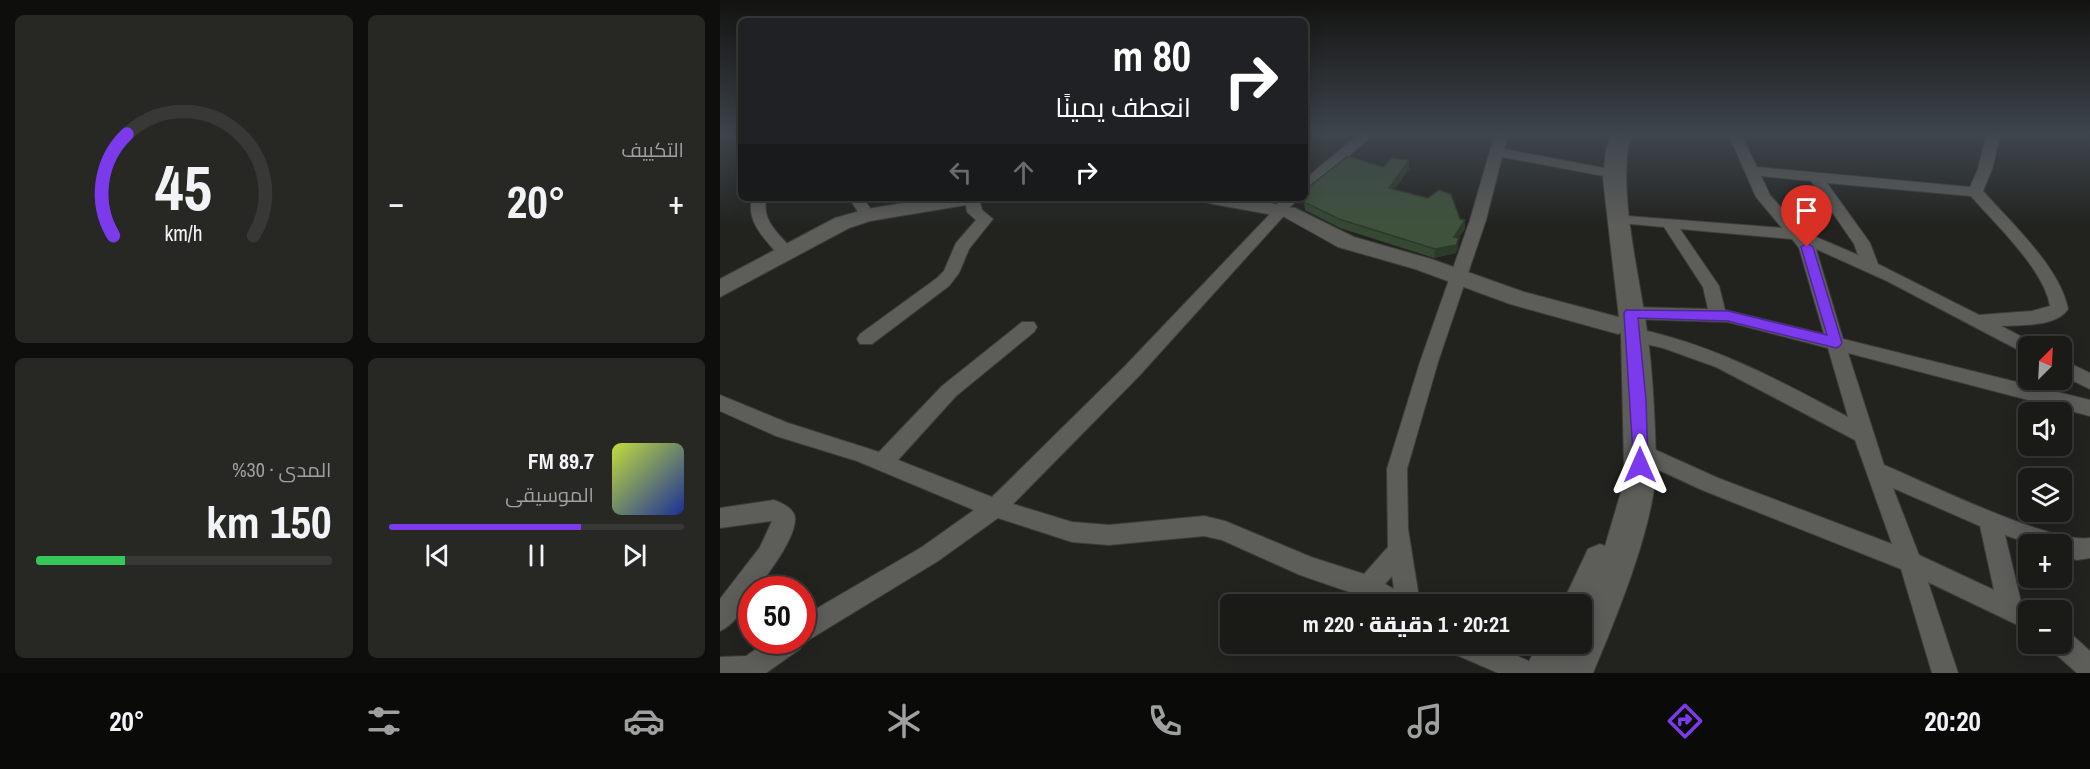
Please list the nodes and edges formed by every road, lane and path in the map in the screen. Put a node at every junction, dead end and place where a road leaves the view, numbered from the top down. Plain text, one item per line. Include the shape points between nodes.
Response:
1 (1331, 164) edge
2 (1494, 164) edge
3 (1563, 164) edge
4 (1605, 164) edge
5 (1615, 164) edge
6 (1747, 164) edge
7 (1986, 164) edge
8 (1750, 171) junction
9 (1604, 172) junction
10 (1814, 175) junction
11 (1308, 184) edge
12 (1975, 192) junction
13 (758, 201) edge
14 (931, 201) edge
15 (973, 201) edge
16 (1234, 201) edge
17 (862, 206) edge
18 (1283, 208) edge
19 (1620, 218) junction
20 (1668, 222) junction
21 (1797, 235) junction
22 (785, 252) junction
23 (1871, 268) junction
24 (1458, 277) junction
25 (720, 290) edge
26 (1718, 315) junction
27 (1978, 321) junction
28 (1628, 324) junction
29 (1028, 327) dead end
30 (866, 339) dead end
31 (1836, 343) junction
32 (2018, 343) edge
33 (2072, 372) edge
34 (2090, 382) edge
35 (721, 405) edge
36 (2090, 408) edge
37 (1863, 435) junction
38 (1640, 452) junction
39 (882, 463) junction
40 (1877, 471) junction
41 (994, 509) junction
42 (720, 518) edge
43 (1990, 520) junction
44 (2028, 534) edge
45 (2090, 548) edge
46 (2072, 549) edge
47 (1398, 552) junction
48 (1910, 562) junction
49 (1368, 587) junction
50 (1380, 594) edge
51 (1406, 594) edge
52 (1585, 594) edge
53 (2018, 610) edge
54 (2018, 613) edge
55 (720, 619) edge
56 (816, 623) edge
57 (2072, 652) edge
58 (771, 654) edge
59 (1472, 654) edge
60 (1483, 654) edge
61 (1553, 654) edge
62 (2090, 668) edge
63 (720, 670) edge
64 (1943, 670) edge
65 (747, 671) edge
66 (1492, 673) edge
67 (1527, 673) edge
68 (1542, 673) edge
69 (1574, 673) edge

1 - 11 street
2 - 24 street
3 - 9 street
4 - 9 main road
5 - 19 main road
6 - 8 street
7 - 12 street
8 - 10 street
8 - 21 street via 1770,207
9 - 28 main road
10 - 12 street
10 - 23 street via 1862,243
12 - 27 street via 2050,282 2060,304 2055,313
13 - 22 street via 756,215
14 - 17 street
15 - 30 street via 975,212 985,219 959,252 951,273 934,290
16 - 18 street
17 - 22 street
18 - 24 street via 1346,242
18 - 41 street via 1140,363
19 - 20 street
19 - 28 main road
20 - 21 street
20 - 26 street via 1711,286
21 - 23 street
21 - 31 street via 1811,258
22 - 25 street
23 - 27 street
24 - 28 street via 1518,298
24 - 47 street via 1397,469
26 - 28 street
26 - 31 street
27 - 32 street
28 - 37 street via 1775,388
28 - 38 main road
28 - 52 main road via 1626,462 1604,549
29 - 39 street via 949,391
31 - 36 street
31 - 37 street
33 - 34 street
35 - 39 street
37 - 40 street
38 - 48 street via 1719,488
38 - 69 main road via 1637,492 1625,536 1597,620
39 - 41 street
40 - 43 street
40 - 48 street
41 - 49 street via 1092,534 1204,526
41 - 56 street via 930,554
42 - 55 street via 766,510 784,517 772,546
43 - 44 street
43 - 53 street
45 - 46 street
47 - 49 street
47 - 51 street
48 - 54 street
48 - 64 street
49 - 50 street
57 - 62 street
58 - 65 street
59 - 66 street
60 - 67 street
61 - 68 main road
63 - 65 street

